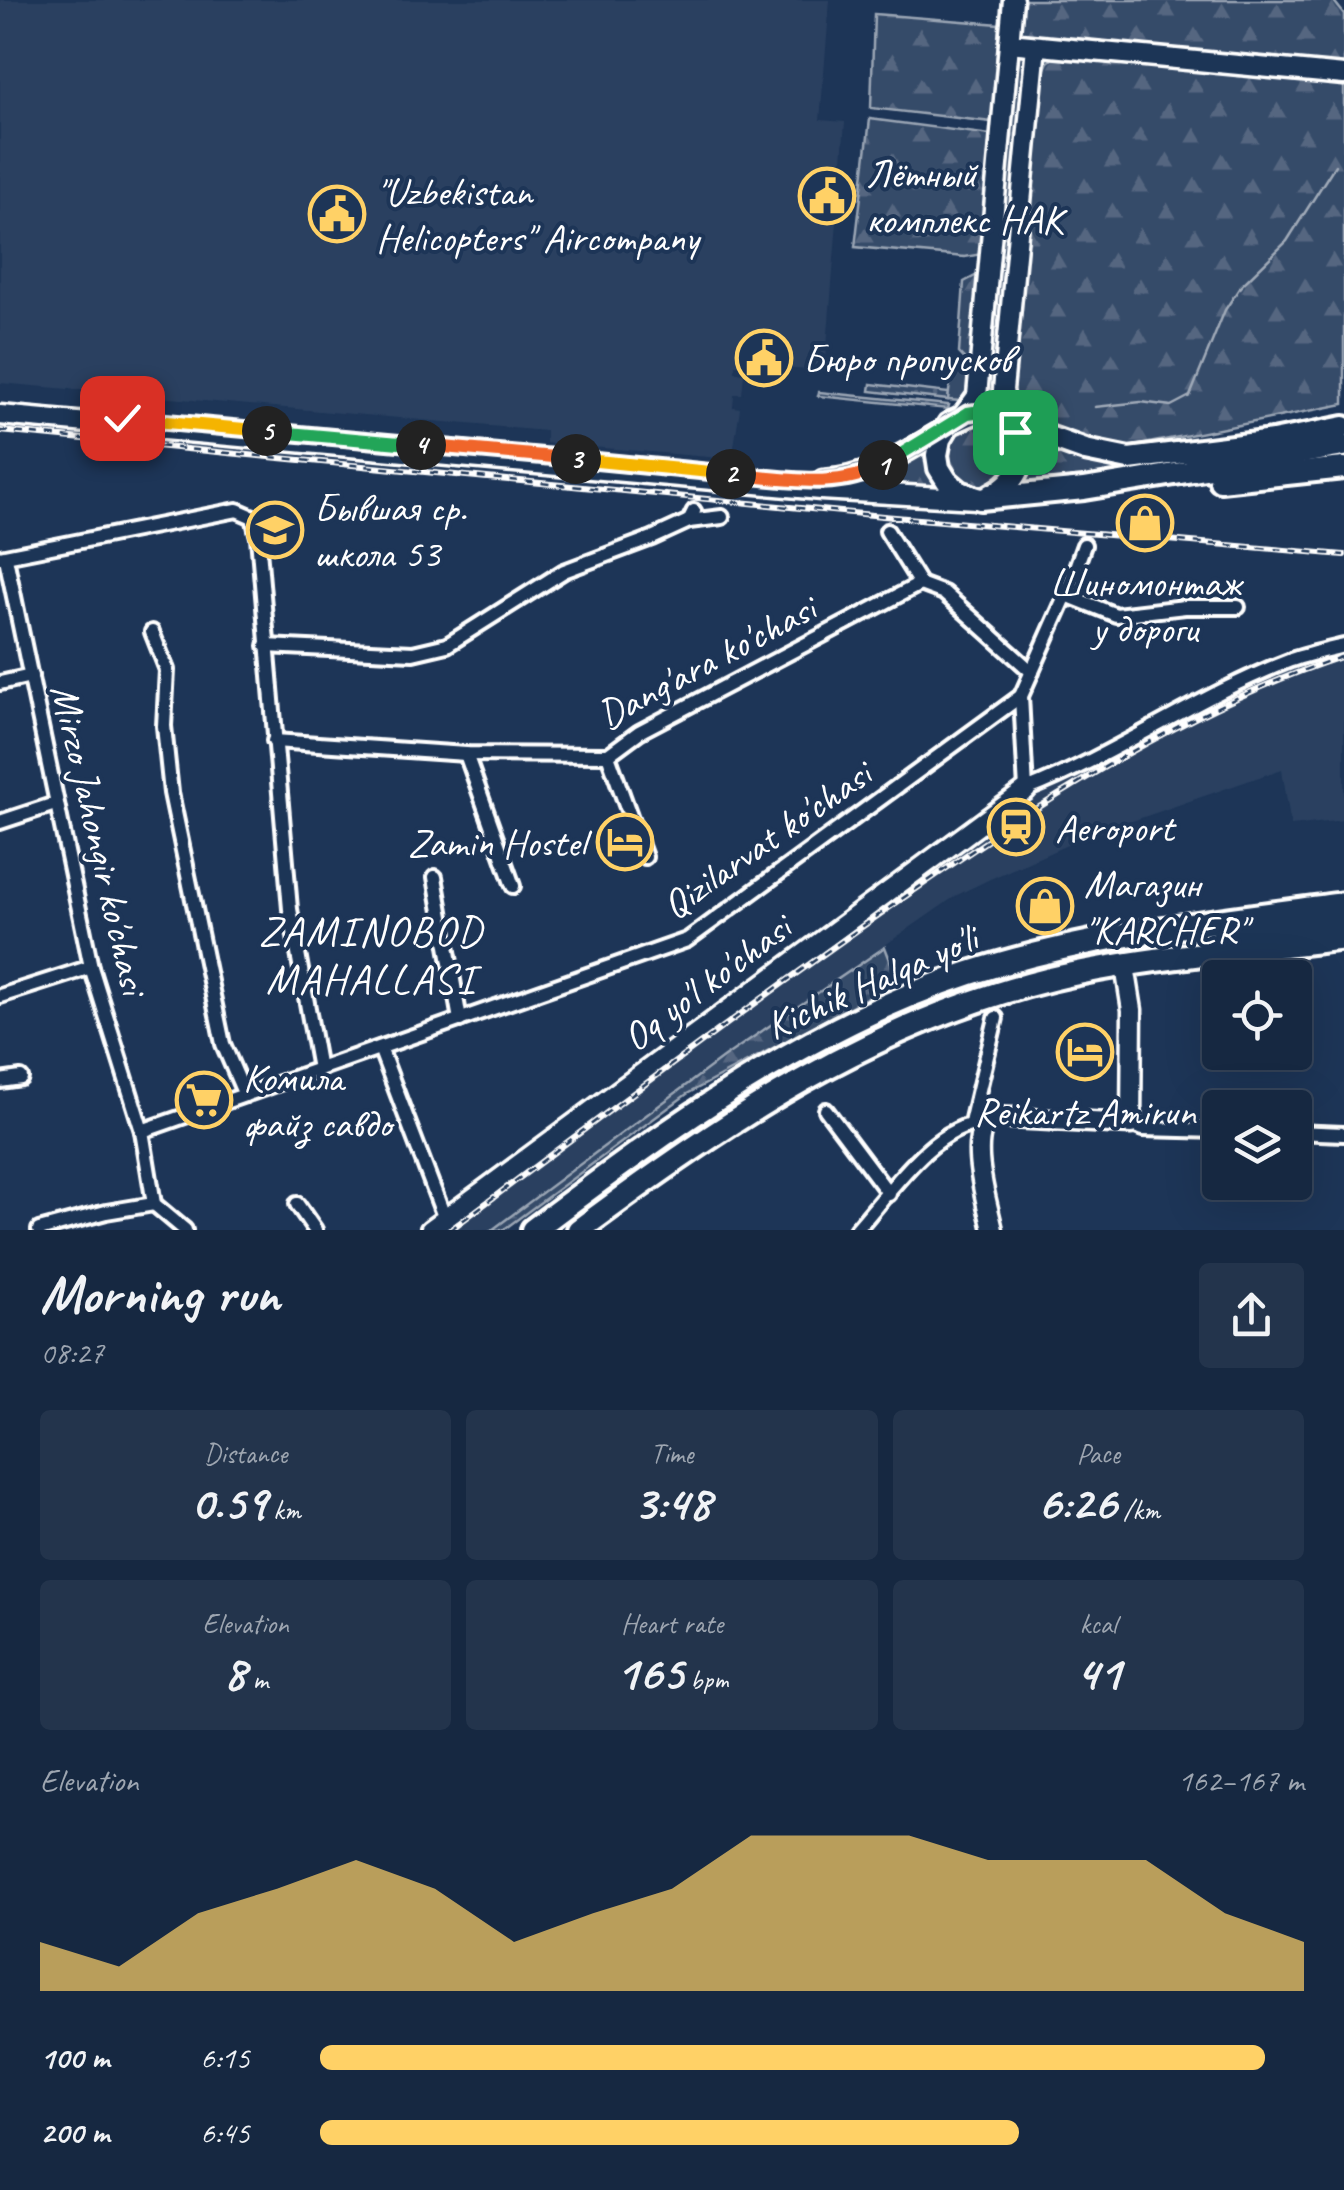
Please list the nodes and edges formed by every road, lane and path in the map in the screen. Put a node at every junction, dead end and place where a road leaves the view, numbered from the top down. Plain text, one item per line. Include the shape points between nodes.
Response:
1 (1013, 0) edge
2 (1008, 43) junction
3 (1036, 46) junction
4 (1344, 75) edge
5 (990, 246) junction
6 (1016, 248) junction
7 (0, 406) edge
8 (0, 415) edge
9 (963, 415) junction
10 (1009, 423) junction
11 (1344, 427) edge
12 (945, 429) junction
13 (1344, 446) edge
14 (1344, 468) edge
15 (1084, 489) junction
16 (980, 499) junction
17 (722, 517) dead end
18 (887, 531) dead end
19 (1084, 545) dead end
20 (3, 557) edge
21 (920, 584) junction
22 (1066, 594) junction
23 (1238, 606) dead end
24 (152, 632) dead end
25 (266, 646) junction
26 (1344, 646) edge
27 (1032, 672) junction
28 (30, 676) junction
29 (0, 683) edge
30 (1021, 696) junction
31 (274, 741) junction
32 (466, 754) junction
33 (608, 755) junction
34 (1026, 790) junction
35 (55, 804) junction
36 (0, 822) edge
37 (645, 857) dead end
38 (435, 877) dead end
39 (513, 886) dead end
40 (1344, 904) edge
41 (1344, 922) edge
42 (1344, 942) edge
43 (1122, 950) junction
44 (91, 967) junction
45 (0, 996) edge
46 (996, 1018) dead end
47 (460, 1020) junction
48 (380, 1048) junction
49 (319, 1069) junction
50 (21, 1078) dead end
51 (0, 1081) edge
52 (245, 1095) junction
53 (826, 1110) dead end
54 (1131, 1124) junction
55 (978, 1125) junction
56 (1202, 1130) edge
57 (142, 1131) junction
58 (1312, 1133) edge
59 (1344, 1134) edge
60 (889, 1194) junction
61 (154, 1204) junction
62 (297, 1204) dead end
63 (437, 1224) edge
64 (39, 1230) edge
65 (185, 1230) edge
66 (314, 1230) edge
67 (533, 1230) edge
68 (579, 1230) edge
69 (856, 1230) edge
70 (993, 1230) edge

1 - 2 main road
2 - 3 main road
2 - 5 main road
3 - 4 main road
3 - 6 main road
5 - 6 main road
5 - 9 main road via 977,396
6 - 10 main road via 1003,390
7 - 12 main road via 820,480 870,472
8 - 16 main road
9 - 10 main road via 983,411
9 - 12 main road
10 - 11 main road via 1129,459
10 - 16 main road via 1022,448 1018,473
12 - 16 main road via 937,450 942,475
13 - 15 main road
14 - 15 main road
15 - 16 main road
17 - 25 street via 692,516 564,571 447,644 413,653
18 - 21 street
19 - 22 street
20 - 25 street via 242,510 253,517 258,537
20 - 28 street, Mirzo Jahongir ko'chasi
21 - 27 street via 944,593
21 - 33 street, Dang'ara ko'chasi via 639,732
22 - 23 street via 1116,615
22 - 27 street
24 - 52 street via 166,670 172,793 223,1044
25 - 31 street
26 - 34 street via 1249,679
27 - 30 street
28 - 29 street
28 - 35 street, Mirzo Jahongir ko'chasi
30 - 34 street
30 - 47 street, Qizilarvat ko'chasi via 686,940
31 - 32 street, Dang'ara ko'chasi
31 - 49 street via 290,909
32 - 33 street, Dang'ara ko'chasi
32 - 39 street
33 - 37 street
34 - 63 main road, Oq yo'l ko'chasi
35 - 36 street
35 - 44 street, Mirzo Jahongir ko'chasi
38 - 47 street
40 - 43 highway, Kichik Halqa yo'li
41 - 43 highway
42 - 43 highway, Kichik Halqa yo'li
43 - 54 main road via 1132,1010
43 - 67 highway, Kichik Halqa yo'li via 1067,948 944,982 794,1053 714,1098
43 - 68 highway, Kichik Halqa yo'li via 860,1050 718,1129
44 - 45 street
44 - 57 street, Mirzo Jahongir ko'chasi
46 - 55 street
47 - 48 street, Qizilarvat ko'chasi
48 - 49 street, Qizilarvat ko'chasi
48 - 63 street
49 - 52 street, Qizilarvat ko'chasi
50 - 51 street
52 - 57 street, Qizilarvat ko'chasi
53 - 60 street
54 - 55 main road via 992,1116
54 - 56 street
55 - 60 street via 936,1141
55 - 70 main road
57 - 61 street
58 - 59 street
60 - 69 street
61 - 64 street
61 - 65 street
62 - 66 street

